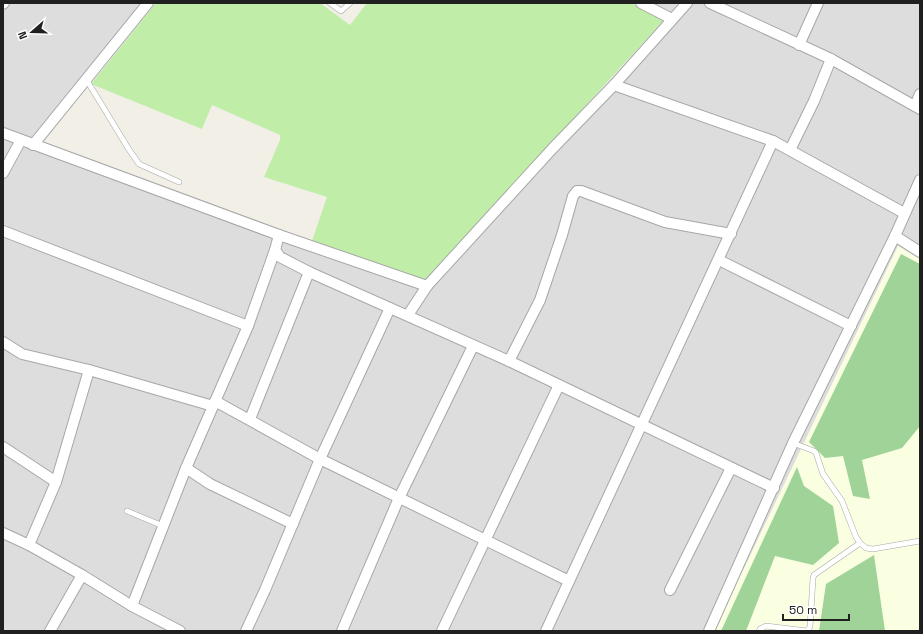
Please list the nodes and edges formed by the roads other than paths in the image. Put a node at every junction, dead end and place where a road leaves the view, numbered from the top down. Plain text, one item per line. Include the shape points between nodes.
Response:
1 (148, 3) edge
2 (330, 3) edge
3 (350, 3) edge
4 (641, 3) edge
5 (687, 3) edge
6 (710, 3) edge
7 (818, 3) edge
8 (672, 19) junction
9 (799, 45) junction
10 (831, 59) junction
11 (86, 79) junction
12 (614, 85) junction
13 (920, 94) edge
14 (918, 107) edge
15 (3, 133) edge
16 (22, 140) junction
17 (773, 141) junction
18 (33, 145) junction
19 (790, 150) junction
20 (3, 173) edge
21 (920, 180) edge
22 (179, 182) dead end
23 (904, 213) junction
24 (3, 231) edge
25 (731, 234) junction
26 (279, 235) junction
27 (895, 236) junction
28 (275, 250) junction
29 (920, 252) edge
30 (719, 260) junction
31 (309, 272) junction
32 (427, 286) junction
33 (390, 308) junction
34 (408, 315) junction
35 (248, 326) junction
36 (851, 326) junction
37 (3, 342) edge
38 (473, 346) junction
39 (509, 361) junction
40 (89, 370) junction
41 (559, 385) junction
42 (214, 403) junction
43 (250, 419) junction
44 (641, 425) junction
45 (793, 443) junction
46 (3, 447) edge
47 (320, 459) junction
48 (186, 468) junction
49 (731, 468) junction
50 (56, 482) junction
51 (774, 488) junction
52 (399, 498) junction
53 (126, 511) dead end
54 (293, 524) junction
55 (163, 526) junction
56 (3, 533) edge
57 (484, 540) junction
58 (920, 541) edge
59 (860, 543) junction
60 (29, 545) junction
61 (82, 575) junction
62 (569, 580) junction
63 (670, 590) dead end
64 (132, 606) junction
65 (50, 631) edge
66 (180, 631) edge
67 (246, 631) edge
68 (342, 631) edge
69 (442, 631) edge
70 (546, 631) edge
71 (708, 631) edge
72 (759, 631) edge
73 (807, 631) edge

1 - 11 street
2 - 3 lane via 341,11
4 - 8 street
5 - 8 street
6 - 9 street
7 - 9 street
8 - 12 street
9 - 10 street
10 - 14 street
10 - 19 street
11 - 18 street
11 - 22 lane via 139,164
12 - 17 street
12 - 32 street via 552,148
13 - 14 street
15 - 16 street
16 - 18 street
16 - 20 street
17 - 19 street
17 - 25 street
18 - 26 street
19 - 23 street
21 - 23 street
23 - 27 street
24 - 35 street
25 - 30 street
25 - 39 street via 665,222 577,191 573,196 540,300
26 - 28 street
26 - 32 street
27 - 29 street
27 - 36 street
28 - 31 street via 280,257
28 - 35 street
30 - 36 street
30 - 44 street
31 - 33 street
31 - 43 street
32 - 34 street
33 - 34 street
33 - 47 street
34 - 38 street
35 - 42 street
36 - 45 street
37 - 40 street via 22,354
38 - 39 street
38 - 52 street
39 - 41 street
40 - 42 street
40 - 50 street
41 - 44 street
41 - 57 street
42 - 43 street
42 - 48 street
43 - 47 street
44 - 49 street
44 - 62 street
45 - 51 street
45 - 59 lane via 816,453 823,474 842,501
46 - 50 street
47 - 52 street
47 - 54 street
48 - 54 street via 210,484
48 - 55 street
49 - 51 street
49 - 63 street
50 - 60 street
51 - 71 street
52 - 57 street
52 - 68 street
53 - 55 lane
54 - 67 street
55 - 64 street
56 - 60 street
57 - 62 street
57 - 69 street
58 - 59 lane via 873,549 866,548
59 - 73 lane via 814,575 810,627
60 - 61 street
61 - 64 street
61 - 65 street
62 - 70 street
64 - 66 street
72 - 73 lane via 766,626

